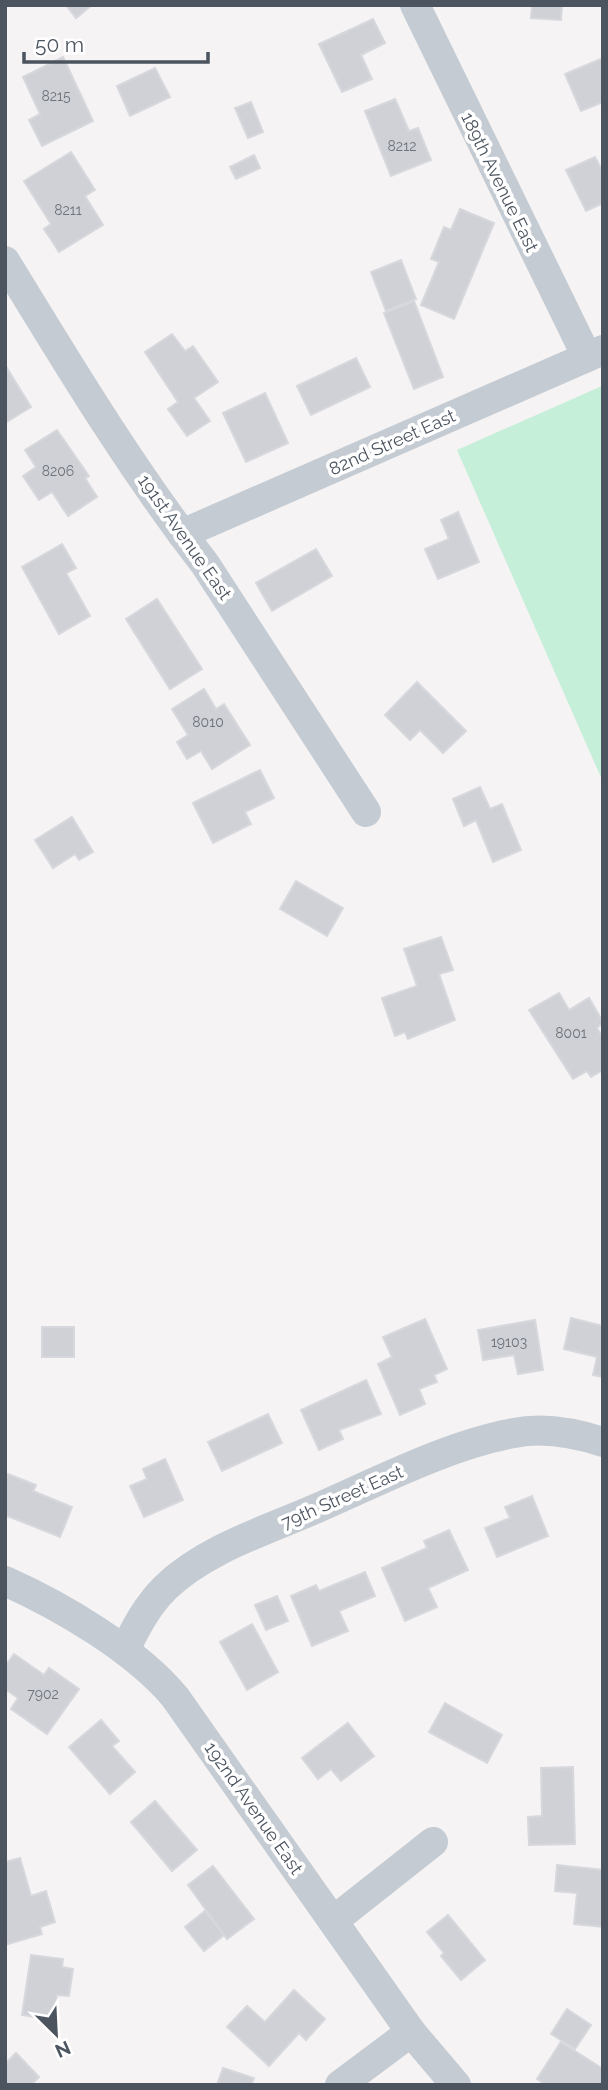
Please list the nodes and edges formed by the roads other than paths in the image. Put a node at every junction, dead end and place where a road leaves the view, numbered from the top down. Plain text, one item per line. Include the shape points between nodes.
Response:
1 (415, 5) edge
2 (5, 261) edge
3 (595, 354) edge
4 (182, 534) junction
5 (366, 812) dead end
6 (603, 1442) edge
7 (5, 1581) edge
8 (125, 1650) junction
9 (433, 1842) dead end
10 (333, 1920) junction
11 (411, 2032) junction
12 (340, 2085) edge
13 (456, 2085) edge

1 - 3 street, 189th Avenue East
2 - 4 street, 191st Avenue East via 85,392
3 - 4 street, 82nd Street East
4 - 5 street, 191st Avenue East
6 - 8 street, 79th Street East via 569,1432 515,1432 404,1470 191,1567 165,1588 142,1616
7 - 8 street, 192nd Avenue East
8 - 10 street, 192nd Avenue East via 175,1697
9 - 10 street
10 - 11 street, 192nd Avenue East
11 - 12 street
11 - 13 street, 192nd Avenue East

